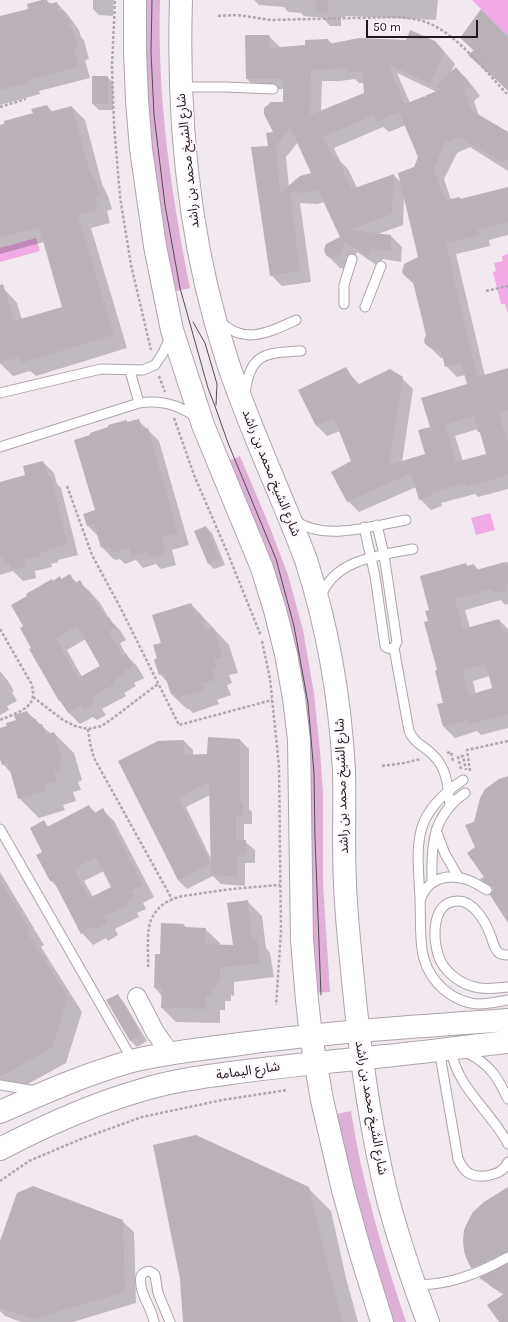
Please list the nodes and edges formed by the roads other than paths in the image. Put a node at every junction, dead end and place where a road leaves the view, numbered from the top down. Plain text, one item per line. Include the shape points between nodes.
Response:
1 (135, 0) edge
2 (180, 0) edge
3 (180, 87) junction
4 (273, 89) dead end
5 (352, 259) dead end
6 (381, 266) dead end
7 (344, 304) dead end
8 (365, 307) dead end
9 (214, 314) junction
10 (296, 320) dead end
11 (172, 330) junction
12 (301, 351) dead end
13 (130, 371) junction
14 (0, 393) edge
15 (139, 403) junction
16 (243, 405) junction
17 (203, 425) junction
18 (0, 447) edge
19 (288, 515) junction
20 (406, 520) dead end
21 (377, 525) junction
22 (364, 527) junction
23 (413, 549) dead end
24 (384, 554) junction
25 (371, 558) junction
26 (320, 606) junction
27 (394, 648) junction
28 (463, 777) road end
29 (448, 790) junction
30 (465, 793) dead end
31 (450, 805) junction
32 (0, 829) edge
33 (436, 830) junction
34 (459, 878) junction
35 (432, 882) junction
36 (488, 890) dead end
37 (420, 901) junction
38 (508, 955) edge
39 (508, 987) edge
40 (134, 1000) dead end
41 (508, 1000) edge
42 (508, 1020) edge
43 (358, 1031) junction
44 (311, 1036) junction
45 (508, 1042) edge
46 (448, 1048) junction
47 (152, 1057) junction
48 (362, 1059) junction
49 (316, 1062) junction
50 (0, 1085) edge
51 (44, 1093) junction
52 (508, 1099) edge
53 (0, 1112) edge
54 (508, 1144) edge
55 (1, 1149) edge
56 (508, 1162) edge
57 (508, 1257) edge
58 (414, 1284) junction
59 (154, 1322) edge
60 (170, 1322) edge
61 (382, 1322) edge
62 (428, 1322) edge

1 - 11 main road via 136,86 141,149 154,246
2 - 3 main road, شارع الشيخ محمد بن راشد
3 - 4 lane
3 - 9 main road, شارع الشيخ محمد بن راشد via 191,205
5 - 7 lane via 344,285
6 - 8 lane
9 - 10 lane via 231,330 253,335 264,334
9 - 16 main road, شارع الشيخ محمد بن راشد
11 - 13 lane via 169,342 155,365 143,370
11 - 17 main road
12 - 16 lane via 277,352 257,360 250,368
13 - 14 lane via 101,368
13 - 15 lane
15 - 17 lane via 150,401 174,405 194,416
15 - 18 lane
16 - 19 main road, شارع الشيخ محمد بن راشد
17 - 44 main road via 262,568 286,654 294,698 299,740 302,940
19 - 22 lane via 307,527 319,530 342,531
19 - 26 main road, شارع الشيخ محمد بن راشد via 306,560
20 - 21 lane
21 - 22 lane
21 - 24 lane
22 - 25 lane
23 - 24 lane
24 - 25 lane
24 - 27 lane via 398,642
25 - 26 lane via 350,565 332,577 324,591
25 - 27 lane via 385,646
26 - 43 main road, شارع الشيخ محمد بن راشد via 329,647 341,730 345,883
27 - 29 lane via 409,731 416,742 434,756 445,772
28 - 29 lane
29 - 31 lane
29 - 37 lane via 430,810 422,827 418,854
30 - 31 lane
31 - 33 lane
32 - 47 lane
33 - 34 lane via 445,854
33 - 35 lane
34 - 35 lane
34 - 36 lane
35 - 37 lane via 422,894
37 - 41 lane via 424,959 435,981 448,993 476,1004
38 - 39 lane via 496,949 483,920 466,902 451,902 439,913 435,927 435,943 448,971 473,987
40 - 47 street via 155,1032
42 - 43 main road
43 - 44 main road
43 - 48 main road, شارع الشيخ محمد بن راشد
44 - 47 main road via 273,1039
44 - 49 main road
45 - 46 main road, شارع اليمامة
46 - 48 main road, شارع اليمامة
46 - 52 lane via 479,1059 500,1082
46 - 54 lane via 458,1073
46 - 56 lane via 458,1159 461,1165 471,1174 490,1175 502,1170
47 - 51 main road via 77,1078
48 - 49 main road, شارع اليمامة
48 - 58 main road, شارع الشيخ محمد بن راشد via 388,1199
49 - 55 main road, شارع اليمامة via 201,1077 143,1089 61,1119
49 - 61 main road via 343,1190
50 - 51 lane
51 - 53 main road
57 - 58 lane via 481,1271 442,1283
58 - 62 main road, شارع الشيخ محمد بن راشد
59 - 60 lane via 141,1286 141,1276 146,1271 155,1275 158,1293

